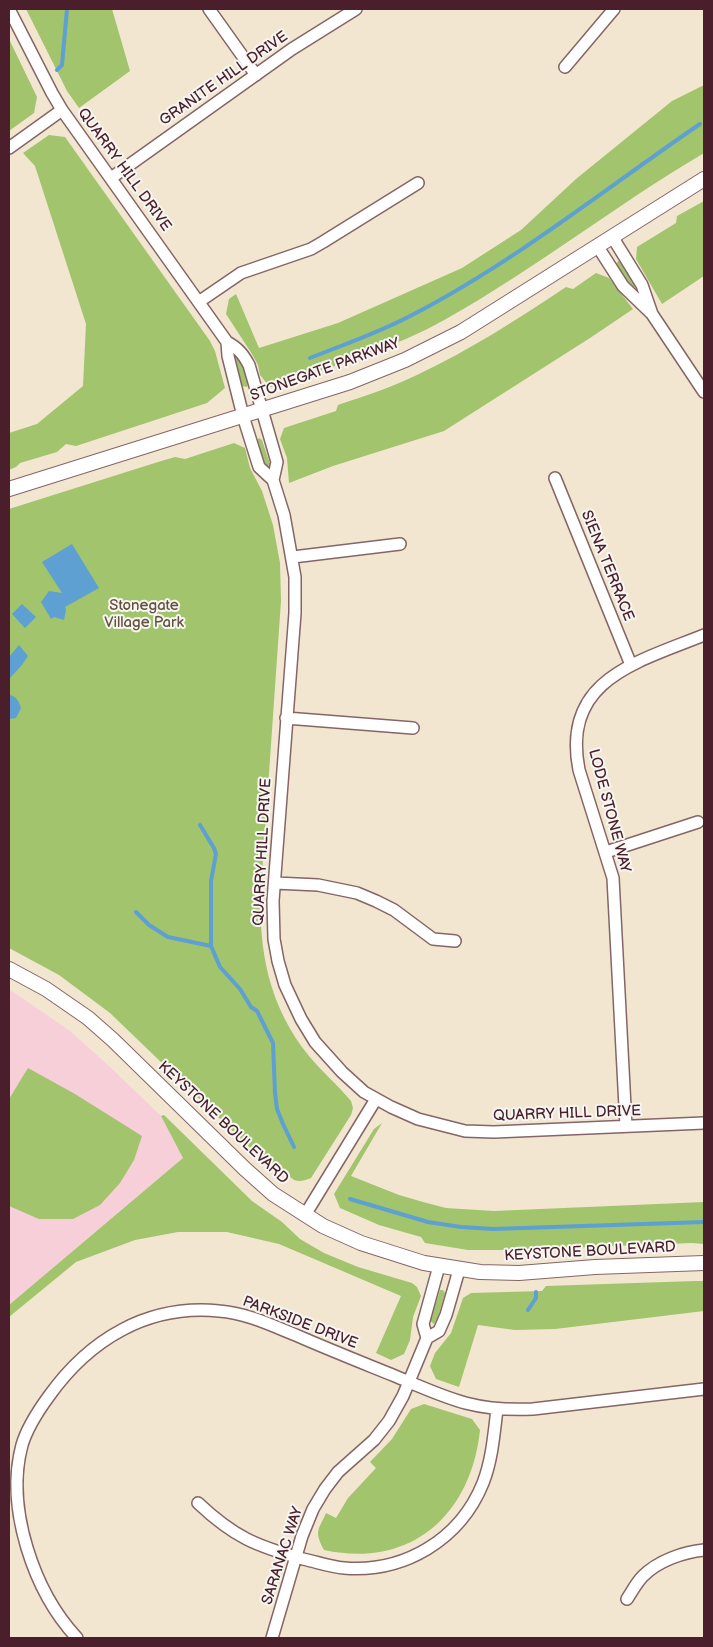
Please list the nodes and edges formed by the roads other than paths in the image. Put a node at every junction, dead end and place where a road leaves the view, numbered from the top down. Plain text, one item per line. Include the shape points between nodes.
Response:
1 (9, 9) edge
2 (209, 9) edge
3 (356, 9) edge
4 (614, 9) edge
5 (565, 67) dead end
6 (256, 75) junction
7 (62, 110) junction
8 (9, 148) edge
9 (111, 178) junction
10 (704, 179) edge
11 (418, 183) dead end
12 (613, 238) junction
13 (598, 247) junction
14 (200, 301) junction
15 (652, 314) junction
16 (227, 342) junction
17 (699, 373) edge
18 (704, 392) edge
19 (261, 411) junction
20 (243, 416) junction
21 (555, 478) dead end
22 (272, 480) junction
23 (9, 489) edge
24 (400, 544) dead end
25 (293, 558) junction
26 (704, 635) edge
27 (631, 665) junction
28 (286, 718) junction
29 (413, 728) dead end
30 (698, 822) dead end
31 (606, 852) junction
32 (275, 883) junction
33 (455, 941) dead end
34 (9, 969) edge
35 (376, 1099) junction
36 (704, 1122) edge
37 (626, 1126) junction
38 (305, 1215) junction
39 (704, 1263) edge
40 (439, 1266) junction
41 (459, 1270) junction
42 (427, 1338) junction
43 (409, 1382) junction
44 (704, 1389) edge
45 (496, 1409) junction
46 (198, 1503) dead end
47 (704, 1550) edge
48 (296, 1557) junction
49 (627, 1599) dead end
50 (77, 1638) edge
51 (272, 1638) edge

1 - 7 street, QUARRY HILL DRIVE
2 - 6 street
3 - 6 street, GRANITE HILL DRIVE
4 - 5 street
6 - 9 street, GRANITE HILL DRIVE
7 - 8 street
7 - 9 street, QUARRY HILL DRIVE
9 - 14 street, QUARRY HILL DRIVE
10 - 12 street, STONEGATE PARKWAY
11 - 14 street via 323,242 241,274
12 - 13 street, STONEGATE PARKWAY
12 - 15 street via 642,284
13 - 15 street via 623,286
13 - 19 street, STONEGATE PARKWAY via 461,332 405,360
14 - 16 street, QUARRY HILL DRIVE
15 - 17 street
16 - 19 street, QUARRY HILL DRIVE via 238,348 249,365
16 - 20 street, QUARRY HILL DRIVE
17 - 18 street
19 - 20 street, STONEGATE PARKWAY
19 - 22 street, QUARRY HILL DRIVE via 277,462
20 - 22 street, QUARRY HILL DRIVE via 259,467
20 - 23 street, STONEGATE PARKWAY
21 - 27 street, SIENA TERRACE
22 - 25 street, QUARRY HILL DRIVE via 284,514
24 - 25 street
25 - 28 street, QUARRY HILL DRIVE via 295,613
26 - 27 street, LODE STONE WAY
27 - 31 street, LODE STONE WAY via 595,692 577,731 579,770
28 - 29 street
28 - 32 street, QUARRY HILL DRIVE
30 - 31 street
31 - 37 street, LODE STONE WAY via 613,878
32 - 33 street via 318,885 357,893 394,910 432,939
32 - 35 street, QUARRY HILL DRIVE via 274,939 292,1003 324,1053 364,1092
34 - 38 street, KEYSTONE BOULEVARD via 46,989 88,1018 259,1182
35 - 37 street, QUARRY HILL DRIVE via 418,1119 465,1131
35 - 38 street
36 - 37 street, QUARRY HILL DRIVE
38 - 40 street, KEYSTONE BOULEVARD via 361,1243
39 - 41 street, KEYSTONE BOULEVARD via 519,1273
40 - 41 street, KEYSTONE BOULEVARD
40 - 42 street, SARANAC WAY via 423,1324
41 - 42 street, SARANAC WAY via 446,1316 439,1330
42 - 43 street, SARANAC WAY
43 - 45 street, PARKSIDE DRIVE via 452,1400
43 - 48 street, SARANAC WAY via 389,1421 325,1489 307,1521
43 - 50 street, PARKSIDE DRIVE via 267,1323 217,1310 182,1311 147,1319 123,1328 90,1350 62,1379 37,1415 22,1444 18,1469 19,1510 32,1561 49,1601
44 - 45 street, PARKSIDE DRIVE via 533,1409
45 - 48 street via 491,1456 483,1482 466,1514 446,1537 415,1556 379,1567 342,1568
46 - 48 street via 218,1522 246,1540
47 - 49 street via 684,1554 654,1567 641,1578
48 - 51 street, SARANAC WAY

